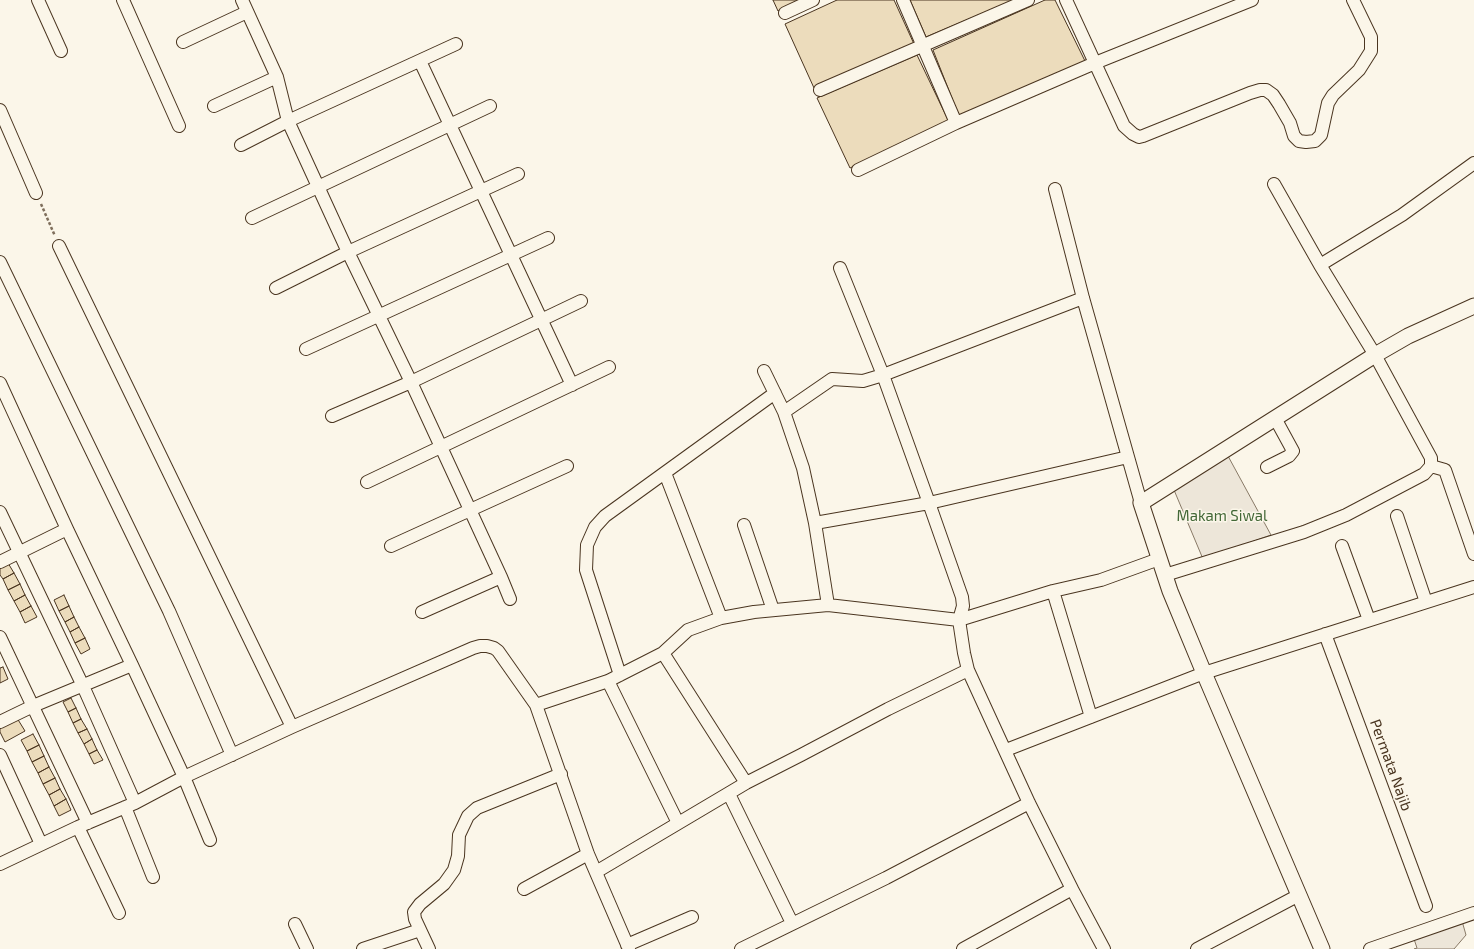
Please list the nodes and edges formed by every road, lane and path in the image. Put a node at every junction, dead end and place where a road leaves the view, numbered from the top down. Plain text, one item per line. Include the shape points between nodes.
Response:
1 (38, 0) edge
2 (123, 0) edge
3 (242, 0) edge
4 (813, 0) edge
5 (903, 0) edge
6 (1028, 0) edge
7 (1066, 0) edge
8 (1252, 0) edge
9 (1353, 0) edge
10 (247, 12) junction
11 (785, 13) dead end
12 (183, 42) dead end
13 (456, 44) dead end
14 (923, 45) junction
15 (61, 52) dead end
16 (420, 61) junction
17 (1095, 63) junction
18 (277, 77) junction
19 (820, 90) dead end
20 (214, 106) dead end
21 (490, 106) dead end
22 (0, 110) edge
23 (288, 121) junction
24 (956, 123) junction
25 (450, 125) junction
26 (179, 126) dead end
27 (241, 145) dead end
28 (1474, 163) edge
29 (858, 170) dead end
30 (518, 174) dead end
31 (1274, 184) dead end
32 (318, 186) junction
33 (1055, 189) dead end
34 (481, 191) junction
35 (36, 193) joint
36 (252, 218) dead end
37 (548, 238) dead end
38 (59, 246) joint
39 (348, 252) junction
40 (511, 256) junction
41 (0, 262) edge
42 (1320, 265) junction
43 (840, 268) dead end
44 (276, 288) dead end
45 (1083, 298) junction
46 (581, 301) dead end
47 (1474, 306) edge
48 (380, 316) junction
49 (542, 320) junction
50 (306, 349) dead end
51 (1375, 355) junction
52 (609, 367) dead end
53 (764, 371) dead end
54 (883, 375) junction
55 (411, 382) junction
56 (0, 383) edge
57 (572, 385) junction
58 (775, 394) junction
59 (784, 412) junction
60 (332, 416) dead end
61 (1275, 418) junction
62 (440, 448) junction
63 (1128, 457) junction
64 (567, 466) dead end
65 (1431, 466) junction
66 (1267, 467) dead end
67 (665, 473) junction
68 (367, 482) dead end
69 (929, 503) junction
70 (1141, 503) junction
71 (470, 510) junction
72 (0, 512) edge
73 (1397, 516) dead end
74 (815, 523) junction
75 (744, 525) dead end
76 (67, 529) junction
77 (390, 546) dead end
78 (1342, 546) dead end
79 (19, 553) junction
80 (1474, 554) edge
81 (1159, 559) junction
82 (0, 562) edge
83 (1165, 575) junction
84 (501, 577) junction
85 (1474, 587) edge
86 (1053, 591) junction
87 (510, 599) dead end
88 (1426, 602) junction
89 (828, 605) junction
90 (773, 610) junction
91 (422, 612) dead end
92 (720, 618) junction
93 (960, 620) junction
94 (1369, 620) junction
95 (1325, 634) junction
96 (0, 637) edge
97 (663, 653) junction
98 (132, 664) junction
99 (968, 670) junction
100 (1204, 673) junction
101 (620, 675) junction
102 (608, 681) junction
103 (83, 686) junction
104 (534, 701) junction
105 (33, 706) junction
106 (1091, 717) junction
107 (0, 722) edge
108 (292, 727) junction
109 (1006, 750) junction
110 (0, 755) edge
111 (232, 755) junction
112 (561, 774) junction
113 (184, 777) junction
114 (746, 783) junction
115 (729, 794) junction
116 (1029, 803) junction
117 (130, 805) junction
118 (678, 823) junction
119 (83, 825) junction
120 (210, 840) dead end
121 (41, 844) junction
122 (588, 854) junction
123 (1, 861) edge
124 (596, 872) junction
125 (153, 877) dead end
126 (524, 889) dead end
127 (1072, 889) junction
128 (1299, 895) junction
129 (1426, 906) dead end
130 (119, 913) dead end
131 (1474, 913) edge
132 (692, 917) dead end
133 (792, 923) junction
134 (295, 924) dead end
135 (420, 930) junction
136 (628, 947) edge
137 (307, 949) edge
138 (363, 949) edge
139 (430, 949) edge
140 (740, 949) edge
141 (962, 949) edge
142 (1104, 949) edge
143 (1197, 949) edge
144 (1322, 949) edge
145 (1370, 949) edge

1 - 15 street
2 - 26 street
3 - 10 street
4 - 11 street
5 - 14 street
6 - 14 street
7 - 17 street
8 - 17 street
9 - 17 street via 1371,37 1371,51 1359,70 1328,103 1321,135 1315,141 1299,141 1294,136 1279,104 1266,90 1260,90 1139,137 1124,126
10 - 12 street
10 - 18 street
13 - 16 street
14 - 19 street
14 - 24 street
16 - 23 street
16 - 25 street
17 - 24 street
18 - 20 street
18 - 23 street
21 - 25 street
22 - 35 street
23 - 27 street
23 - 32 street
24 - 29 street
25 - 32 street
25 - 34 street
28 - 42 street via 1402,215
30 - 34 street
31 - 42 street
32 - 36 street
32 - 39 street
33 - 45 street
34 - 39 street
34 - 40 street
35 - 38 path
37 - 40 street
38 - 108 street
39 - 44 street
39 - 48 street
40 - 48 street
40 - 49 street
41 - 111 street via 169,611
42 - 51 street
43 - 54 street
45 - 54 street
45 - 63 street
46 - 49 street
47 - 51 street via 1408,336
48 - 50 street
48 - 55 street
49 - 55 street
49 - 57 street
51 - 61 street
51 - 65 street via 1431,458
52 - 57 street
53 - 58 street
54 - 59 street via 863,380 832,379
54 - 69 street
55 - 60 street
55 - 62 street
56 - 76 street
57 - 62 street
58 - 59 street
58 - 67 street
59 - 74 street via 803,468
61 - 66 street via 1293,451 1289,456
61 - 70 street
62 - 68 street
62 - 71 street
63 - 69 street
63 - 70 street
64 - 71 street
65 - 80 street via 1445,470
65 - 83 street via 1424,474 1346,515
67 - 92 street
67 - 101 street via 600,521 587,545 588,578
69 - 74 street
69 - 93 street via 962,597
70 - 81 street
71 - 77 street
71 - 84 street
72 - 79 street
73 - 88 street
74 - 89 street
75 - 90 street
76 - 79 street
76 - 98 street
78 - 94 street
79 - 82 street
79 - 103 street
81 - 83 street
81 - 86 street via 1101,580
83 - 100 street
84 - 87 street
84 - 91 street
85 - 88 street
86 - 93 street
86 - 106 street
88 - 94 street
89 - 90 street
89 - 93 street
90 - 92 street
92 - 97 street via 688,630
93 - 99 street
94 - 95 street
95 - 100 street
95 - 129 street, Permata Najib
96 - 105 street
97 - 101 street
97 - 114 street
98 - 103 street
98 - 113 street
99 - 109 street
99 - 114 street
100 - 106 street
100 - 128 street
101 - 102 street
102 - 104 street
102 - 118 street
103 - 105 street
103 - 117 street
104 - 108 street via 498,651 480,646
104 - 112 street
105 - 107 street
105 - 119 street
106 - 109 street
108 - 111 street
109 - 116 street
110 - 121 street
111 - 113 street
112 - 122 street
112 - 135 street via 478,808 468,816 459,835 454,870 444,884 414,912 414,919
113 - 117 street
113 - 120 street
114 - 115 street
115 - 118 street
115 - 133 street
116 - 127 street
116 - 133 street via 886,878
117 - 119 street
117 - 125 street
118 - 124 street
119 - 121 street
119 - 130 street
121 - 123 street
122 - 124 street
122 - 126 street
124 - 136 street
127 - 141 street
127 - 142 street
128 - 143 street
128 - 144 street
131 - 145 street
132 - 136 street
133 - 140 street
134 - 137 street
135 - 138 street
135 - 139 street

